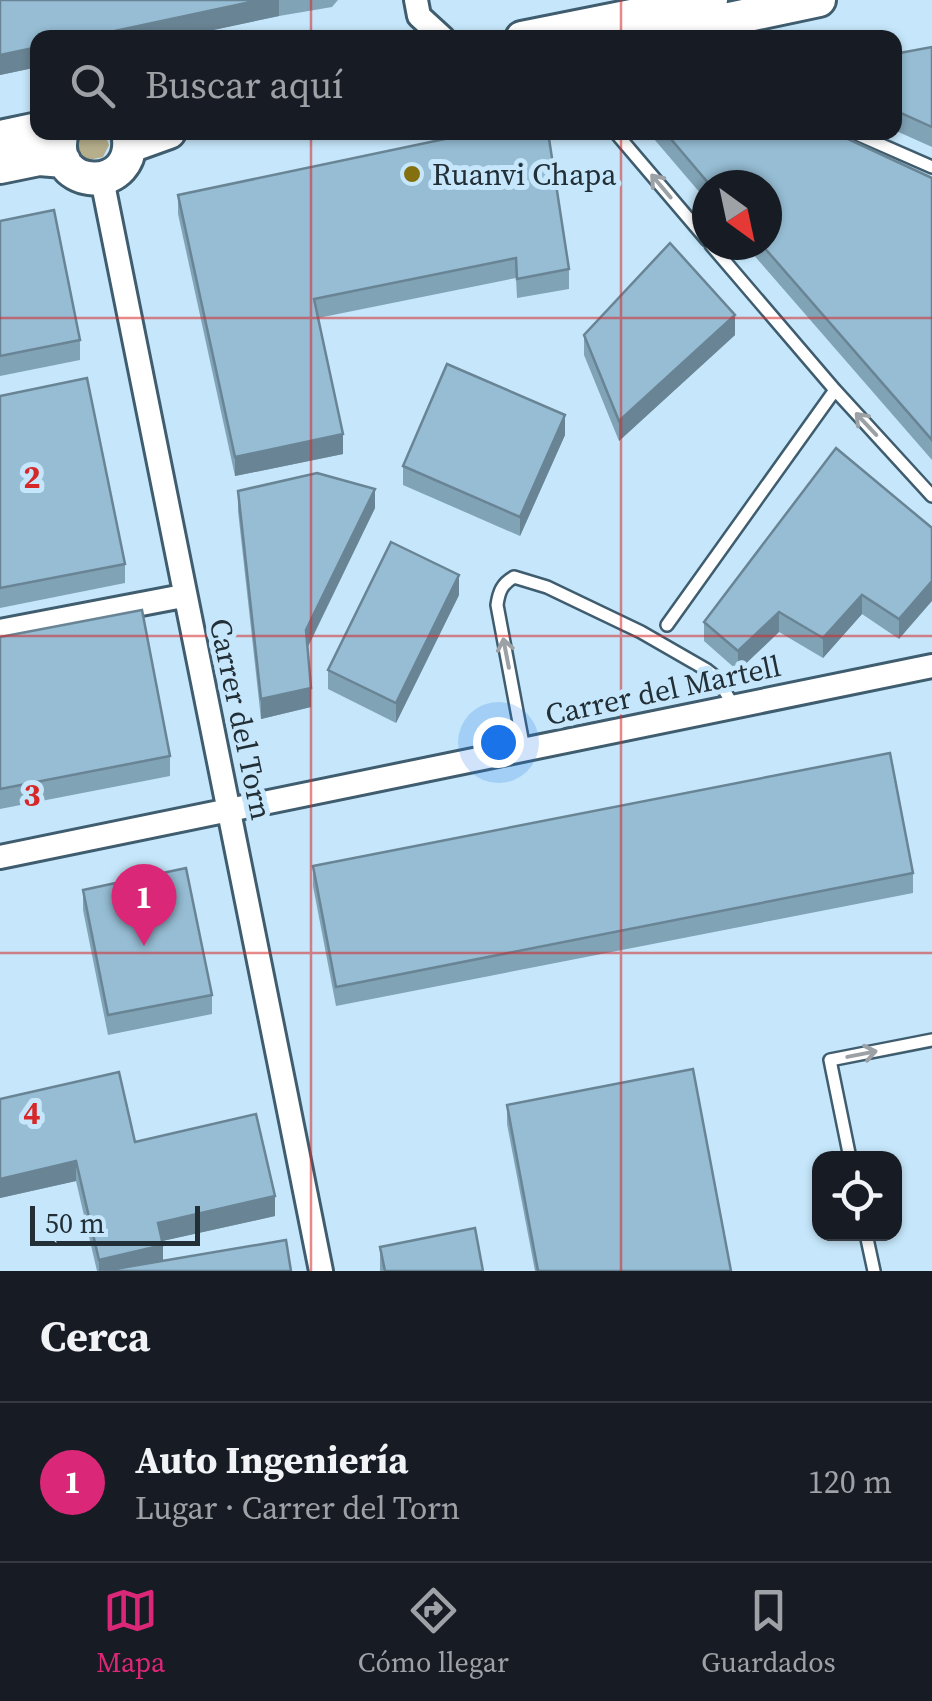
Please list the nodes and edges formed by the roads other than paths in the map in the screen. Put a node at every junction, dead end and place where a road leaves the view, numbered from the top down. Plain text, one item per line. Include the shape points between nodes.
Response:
1 (819, 0) edge
2 (417, 8) edge
3 (728, 15) edge
4 (436, 30) edge
5 (594, 30) edge
6 (671, 30) edge
7 (30, 130) edge
8 (0, 136) edge
9 (129, 140) edge
10 (622, 140) edge
11 (870, 140) edge
12 (63, 147) edge
13 (0, 167) edge
14 (932, 167) edge
15 (102, 179) junction
16 (692, 222) edge
17 (724, 260) edge
18 (835, 390) junction
19 (932, 496) edge
20 (184, 596) junction
21 (667, 625) dead end
22 (0, 631) edge
23 (932, 666) edge
24 (733, 705) junction
25 (524, 749) junction
26 (230, 812) junction
27 (0, 857) edge
28 (932, 1040) edge
29 (849, 1151) edge
30 (868, 1241) edge
31 (321, 1271) edge
32 (874, 1271) edge

1 - 3 main road
2 - 4 street
3 - 5 main road
3 - 6 main road
7 - 8 main road
9 - 15 main road via 126,161
16 -> 10 lane
11 - 14 lane
12 - 13 main road
12 - 15 main road via 70,170
15 - 20 street, Carrer del Torn
17 - 18 lane
19 -> 18 lane
18 - 21 lane
20 - 22 street
20 - 26 street, Carrer del Torn
23 - 24 street, Carrer del Martell
24 - 25 street, Carrer del Martell
25 -> 24 lane via 497,605 504,583 514,576 707,670
25 - 26 street, Carrer del Martell
26 - 27 street, Carrer del Martell
26 - 31 street, Carrer del Torn
29 -> 28 lane via 830,1060
30 - 32 lane

